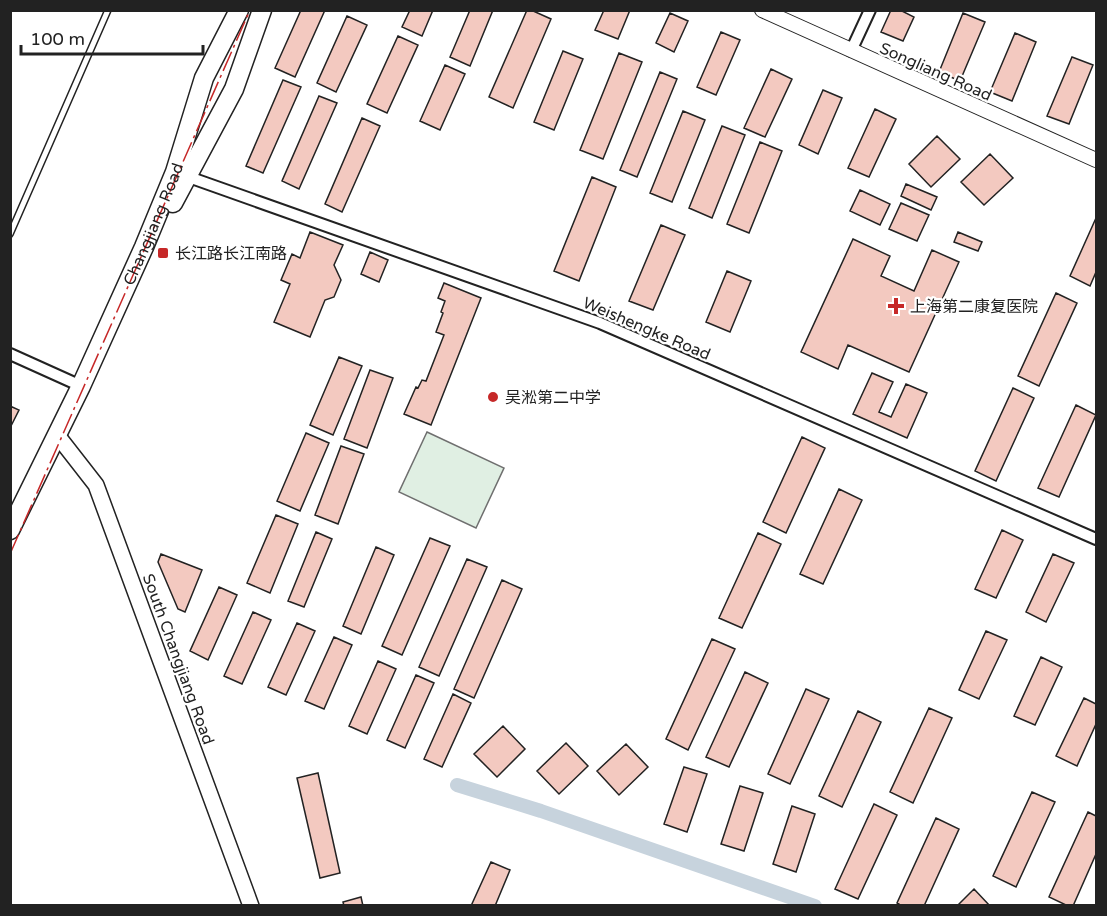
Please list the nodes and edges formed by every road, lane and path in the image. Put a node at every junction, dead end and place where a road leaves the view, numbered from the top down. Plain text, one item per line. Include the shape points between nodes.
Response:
1 (108, 10) edge
2 (239, 10) edge
3 (262, 10) edge
4 (762, 10) edge
5 (870, 10) edge
6 (851, 51) junction
7 (1096, 160) edge
8 (181, 174) junction
9 (10, 234) edge
10 (10, 354) edge
11 (81, 386) junction
12 (57, 435) junction
13 (10, 530) edge
14 (1096, 539) edge
15 (251, 906) edge

1 - 9 lane
2 - 8 main road, Changjiang Road via 204,78
3 - 8 main road via 234,89
4 - 6 street, Songliang Road
5 - 6 street
6 - 7 street, Songliang Road
8 - 11 main road, Changjiang Road via 168,213 144,247
8 - 14 street, Weishengke Road via 600,323
10 - 11 street
11 - 12 main road, Changjiang Road
12 - 13 main road, Changjiang Road
12 - 15 main road, South Changjiang Road via 96,485

